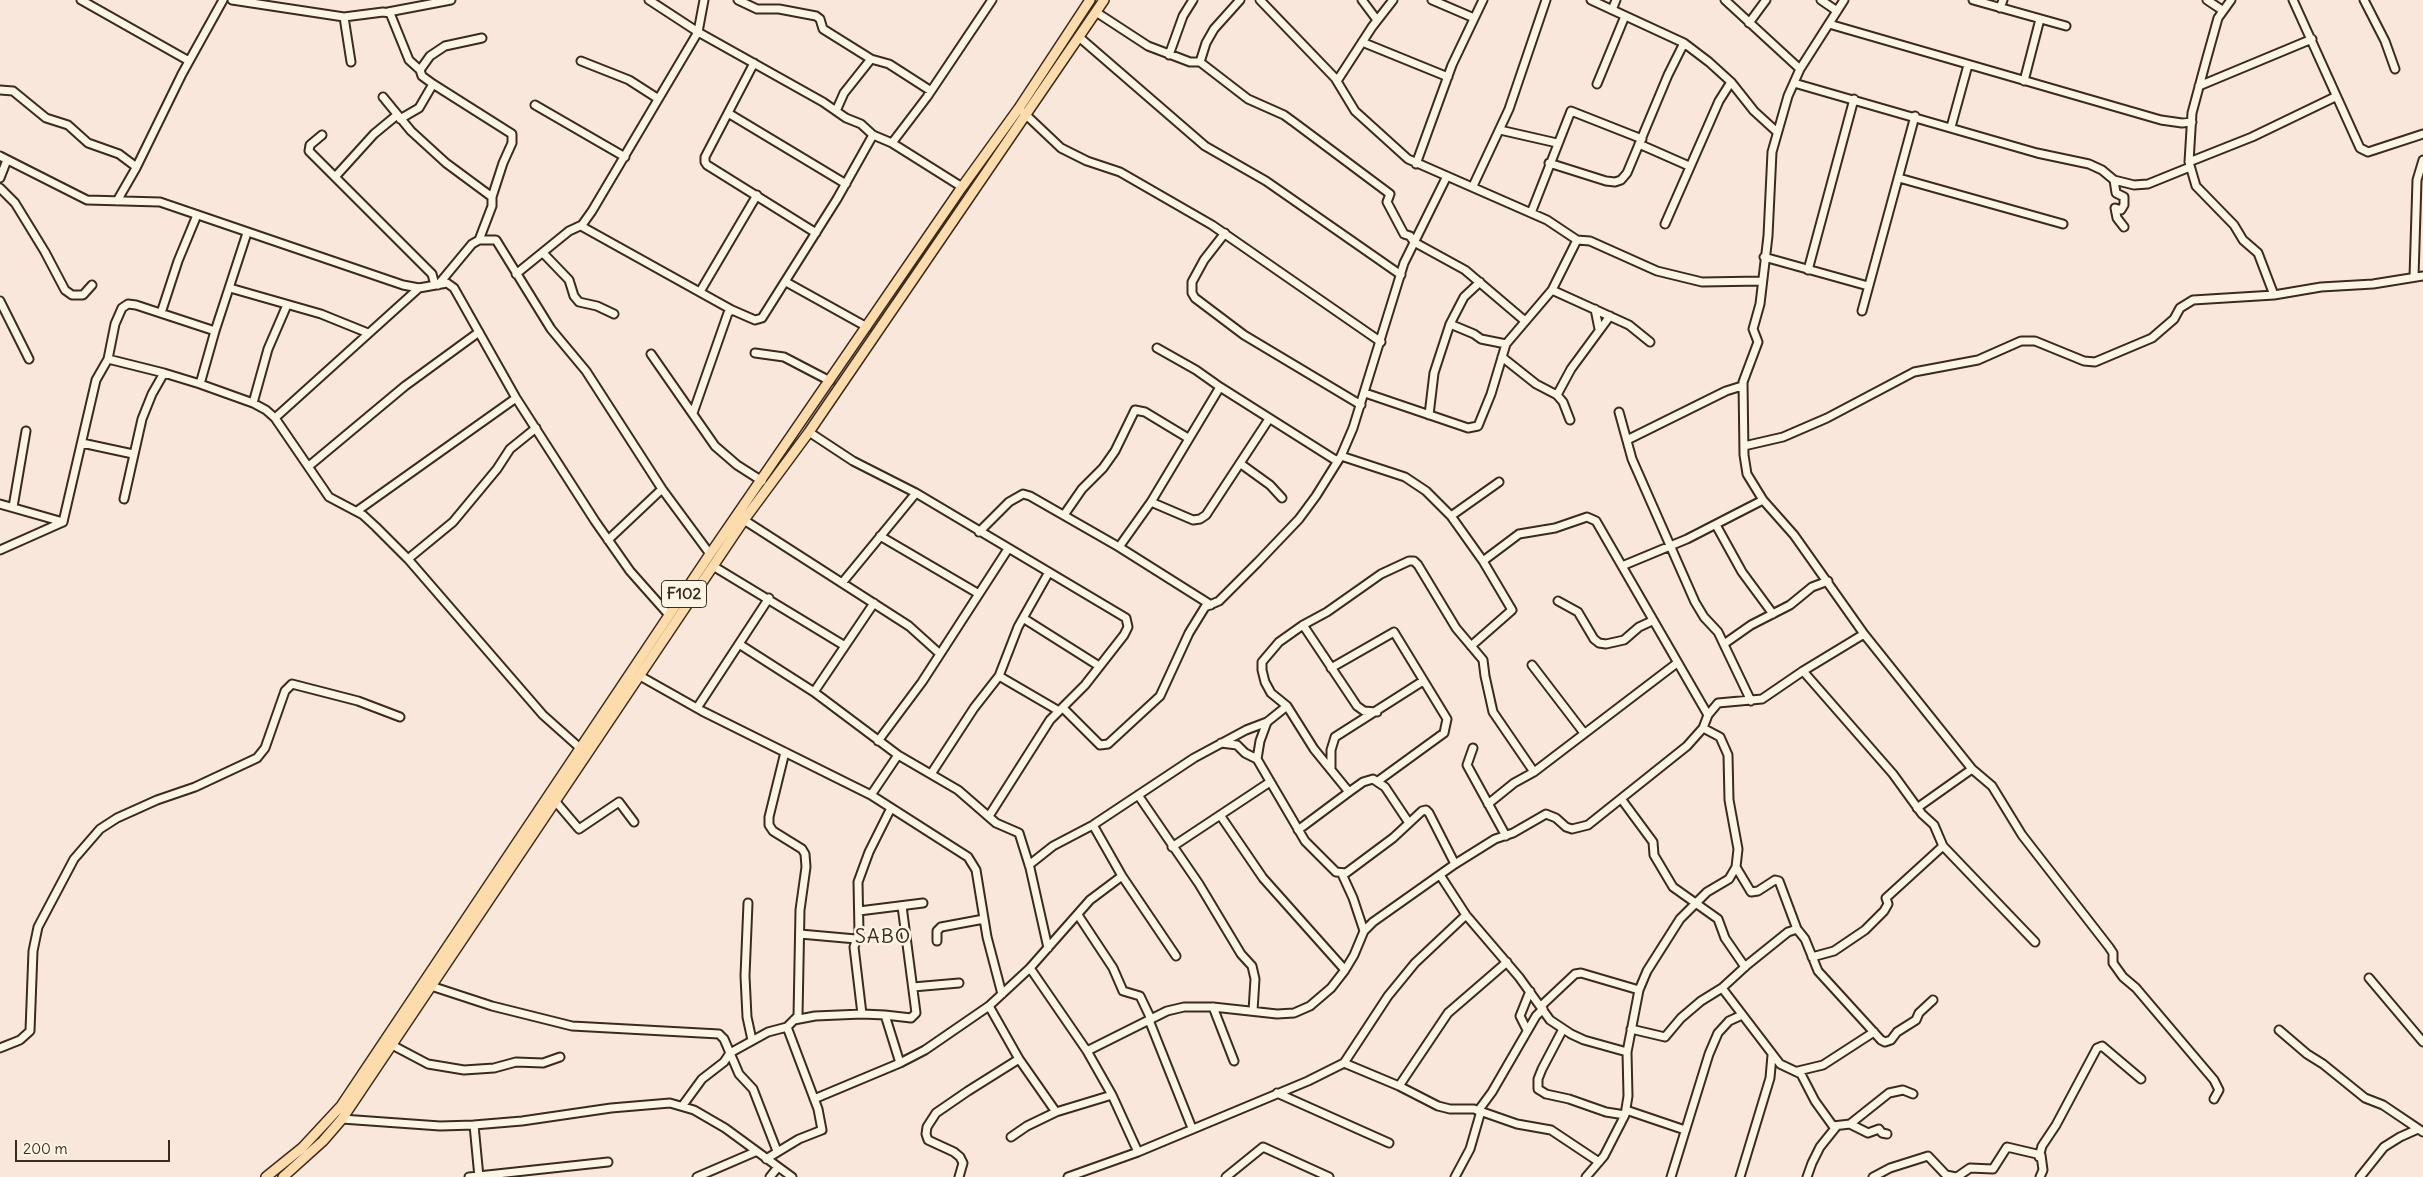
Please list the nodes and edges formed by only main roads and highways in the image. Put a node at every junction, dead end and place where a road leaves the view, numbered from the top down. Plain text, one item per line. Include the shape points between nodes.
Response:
1 (1090, 0) edge
2 (1104, 0) edge
3 (1022, 112) junction
4 (266, 1177) edge
5 (283, 1177) edge

1 - 3 main road, F102
2 - 3 main road, F102
3 - 4 main road, F102 via 962,187 710,554 341,1106 302,1148
3 - 5 main road, F102 via 809,432 744,520 342,1119

